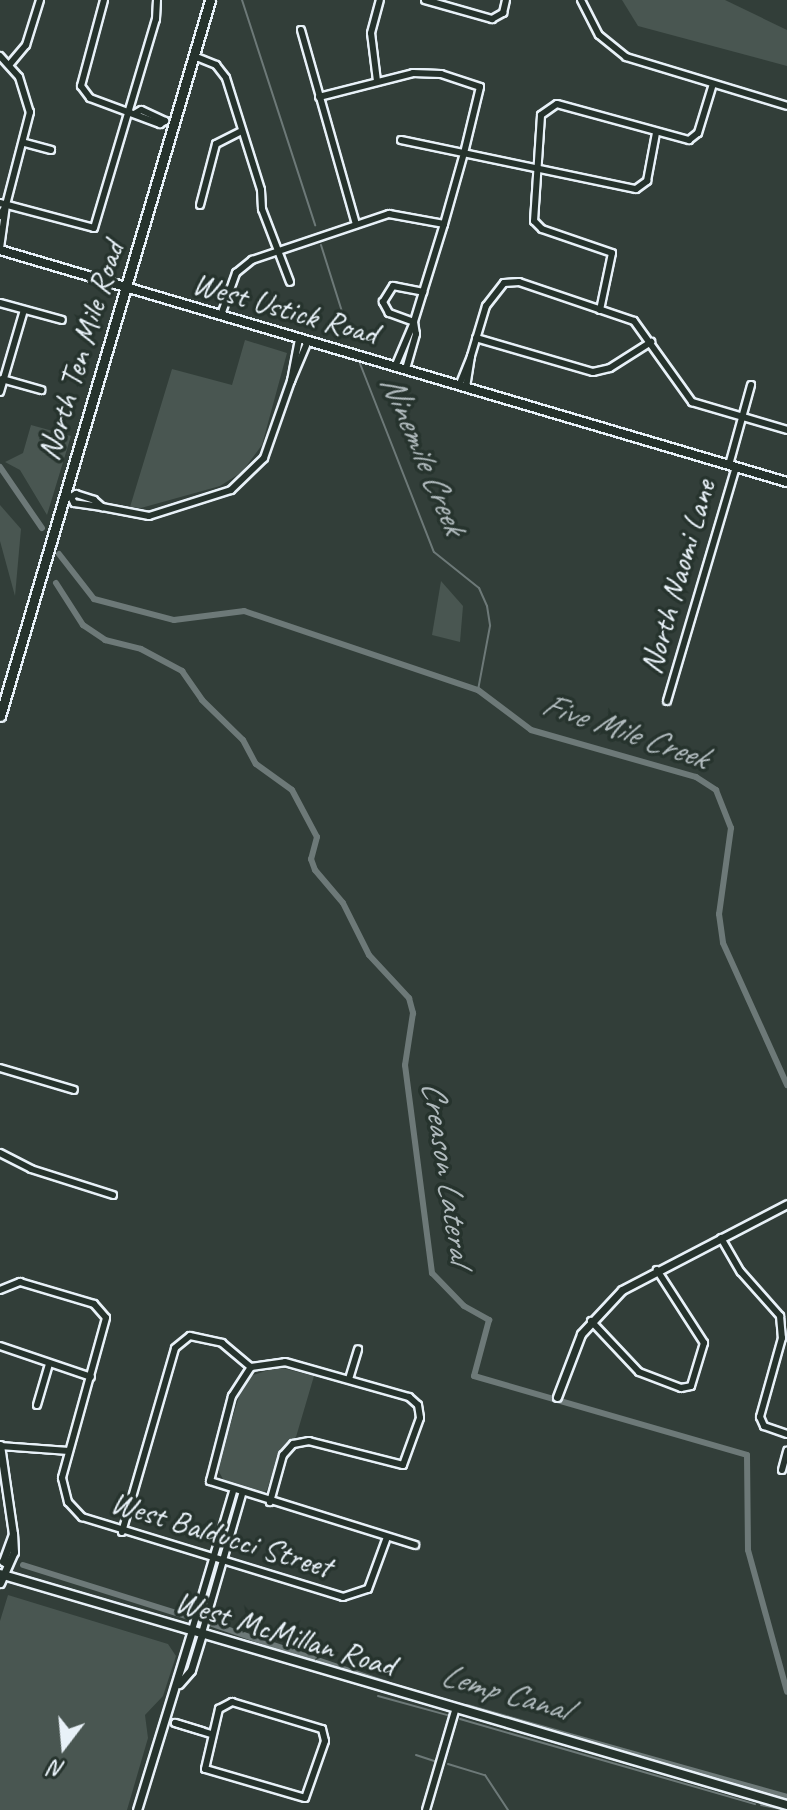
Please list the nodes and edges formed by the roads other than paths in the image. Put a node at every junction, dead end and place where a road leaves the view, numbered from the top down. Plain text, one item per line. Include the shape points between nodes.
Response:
1 (40, 0) edge
2 (104, 0) edge
3 (210, 0) edge
4 (380, 0) edge
5 (425, 0) edge
6 (506, 0) edge
7 (581, 0) edge
8 (159, 1) edge
9 (301, 30) dead end
10 (0, 56) edge
11 (194, 56) junction
12 (10, 64) junction
13 (377, 81) junction
14 (713, 84) junction
15 (319, 97) junction
16 (787, 106) edge
17 (133, 112) junction
18 (170, 122) junction
19 (242, 131) junction
20 (656, 133) junction
21 (401, 140) dead end
22 (25, 143) junction
23 (51, 150) dead end
24 (464, 153) junction
25 (537, 167) junction
26 (3, 204) edge
27 (200, 205) dead end
28 (0, 216) edge
29 (356, 224) junction
30 (444, 224) junction
31 (0, 249) edge
32 (277, 251) junction
33 (290, 282) dead end
34 (127, 288) junction
35 (423, 292) junction
36 (0, 303) edge
37 (24, 310) junction
38 (600, 310) junction
39 (221, 315) junction
40 (62, 320) dead end
41 (414, 322) junction
42 (476, 338) junction
43 (303, 340) junction
44 (651, 342) junction
45 (395, 367) junction
46 (406, 370) junction
47 (2, 379) edge
48 (751, 385) dead end
49 (462, 387) junction
50 (41, 390) dead end
51 (0, 392) edge
52 (742, 417) junction
53 (787, 430) edge
54 (733, 466) junction
55 (787, 482) edge
56 (68, 496) junction
57 (667, 701) dead end
58 (0, 716) edge
59 (0, 1068) edge
60 (74, 1090) dead end
61 (0, 1153) edge
62 (113, 1195) dead end
63 (786, 1206) edge
64 (721, 1238) junction
65 (657, 1270) junction
66 (0, 1290) edge
67 (591, 1321) junction
68 (0, 1346) edge
69 (358, 1349) dead end
70 (49, 1364) junction
71 (251, 1367) junction
72 (91, 1377) junction
73 (349, 1379) junction
74 (557, 1397) dead end
75 (37, 1405) dead end
76 (787, 1434) edge
77 (0, 1446) edge
78 (69, 1451) junction
79 (787, 1451) edge
80 (782, 1470) dead end
81 (233, 1492) junction
82 (242, 1494) junction
83 (270, 1502) junction
84 (122, 1532) junction
85 (387, 1537) junction
86 (415, 1545) dead end
87 (213, 1558) junction
88 (223, 1561) junction
89 (1, 1577) edge
90 (197, 1632) junction
91 (455, 1711) junction
92 (164, 1720) junction
93 (211, 1734) junction
94 (787, 1805) edge
95 (137, 1810) edge
96 (426, 1810) edge

1 - 12 street via 26,45
2 - 17 street via 83,73 83,93
3 - 11 main road, North Ten Mile Road
4 - 13 street via 371,33
5 - 6 street via 492,19 503,13
7 - 14 street via 605,42 633,60
8 - 17 street
9 - 15 street
10 - 12 street
11 - 18 main road, North Ten Mile Road
11 - 19 street via 222,71
12 - 22 street via 29,106
13 - 15 street
13 - 24 street via 441,74 480,87
14 - 16 street
14 - 20 street via 698,133 689,140
15 - 29 street
17 - 18 street via 141,110
17 - 26 street via 98,220 85,228
18 - 34 main road, North Ten Mile Road
19 - 27 street via 216,144
19 - 32 street
20 - 25 street via 642,187 629,190
20 - 25 street via 557,104 544,109 537,133
21 - 24 street
22 - 23 street
22 - 26 street
24 - 25 street via 513,167
24 - 30 street
25 - 38 street via 532,215 538,225 612,253
26 - 28 street
26 - 31 street
29 - 30 street via 396,213
29 - 32 street
30 - 35 street
31 - 34 main road, West Ustick Road
32 - 33 street
32 - 39 street via 236,273
34 - 39 main road, West Ustick Road
34 - 56 main road, North Ten Mile Road
35 - 41 street
35 - 41 street via 399,285 384,296 389,313
36 - 37 street
37 - 40 street
37 - 47 street
38 - 42 street via 519,282 500,287 486,306
38 - 44 street via 634,321
39 - 43 main road, West Ustick Road
41 - 45 street
41 - 46 street
42 - 44 street via 593,372 610,368
42 - 49 street
43 - 45 main road, West Ustick Road
43 - 56 street via 259,465 223,493 149,516 91,508
44 - 52 street via 687,398
45 - 46 main road, West Ustick Road
46 - 49 main road, West Ustick Road
47 - 50 street
47 - 51 street
48 - 52 street, North Naomi Lane
49 - 54 main road, West Ustick Road
52 - 53 street
52 - 54 street, North Naomi Lane
54 - 55 main road, West Ustick Road
54 - 57 street, North Naomi Lane
56 - 58 main road, North Ten Mile Road
59 - 60 street
61 - 62 street via 31,1169
63 - 64 street
64 - 65 street
64 - 76 street via 783,1325 761,1422
65 - 67 street via 622,1290
65 - 67 street via 704,1343 689,1387 639,1372
66 - 72 street via 20,1282 103,1311 106,1325
67 - 74 street via 570,1354
68 - 70 street
69 - 73 street
70 - 72 street
70 - 75 street
71 - 73 street via 285,1362
71 - 81 street via 232,1396 210,1481
71 - 84 street via 222,1343 197,1335 180,1340
72 - 78 street
73 - 83 street via 409,1397 418,1405 420,1418 403,1465 309,1441 293,1444 283,1455
77 - 78 street
77 - 89 street via 14,1552
78 - 84 street, West Balducci Street via 63,1491 72,1509
79 - 80 street
81 - 82 street
81 - 87 street
82 - 83 street
82 - 88 street
83 - 85 street
84 - 87 street, West Balducci Street
85 - 86 street
85 - 88 street, West Balducci Street via 374,1579 358,1595 343,1597
87 - 88 street, West Balducci Street
87 - 90 street
88 - 90 street
89 - 90 main road, West McMillan Road
90 - 91 main road, West McMillan Road
90 - 92 street
91 - 94 main road, West McMillan Road
91 - 96 street
92 - 93 street
92 - 95 street
93 - 93 street via 225,1703 319,1727 325,1734 305,1798 205,1769

